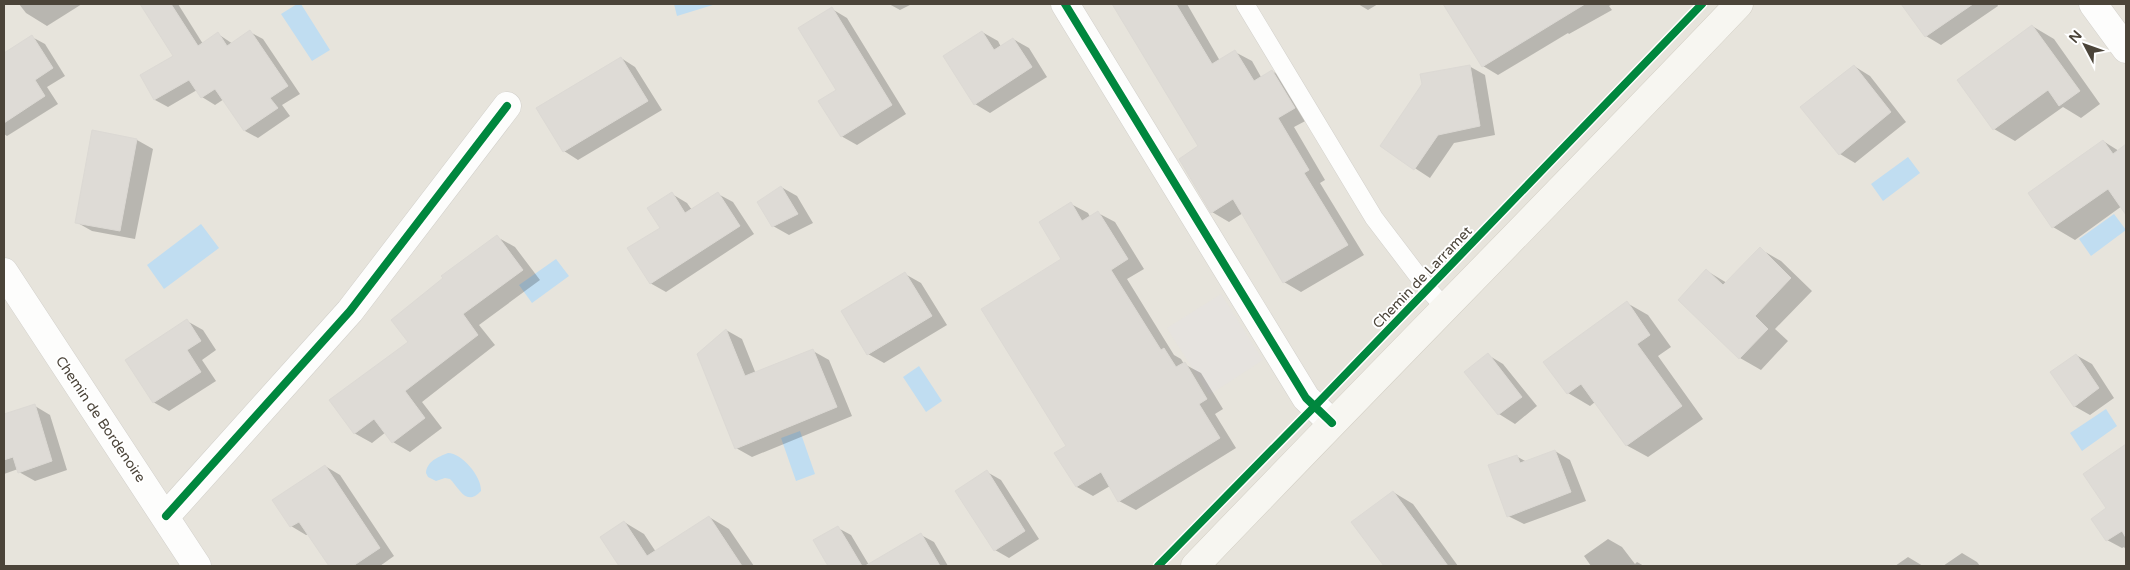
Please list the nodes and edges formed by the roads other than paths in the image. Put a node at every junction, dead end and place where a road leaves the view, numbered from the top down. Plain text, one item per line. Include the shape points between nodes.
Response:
1 (1065, 4) edge
2 (1244, 4) edge
3 (1739, 4) edge
4 (2093, 4) edge
5 (2126, 49) edge
6 (507, 106) dead end
7 (4, 272) edge
8 (1446, 309) junction
9 (1332, 423) junction
10 (166, 516) junction
11 (197, 566) edge
12 (1195, 566) edge

1 - 9 street via 1306,398
2 - 8 lane via 1374,218
3 - 8 main road
4 - 5 street
6 - 10 street via 350,311
7 - 10 street, Chemin de Bordenoire
8 - 9 main road
9 - 12 main road
10 - 11 street, Chemin de Bordenoire

